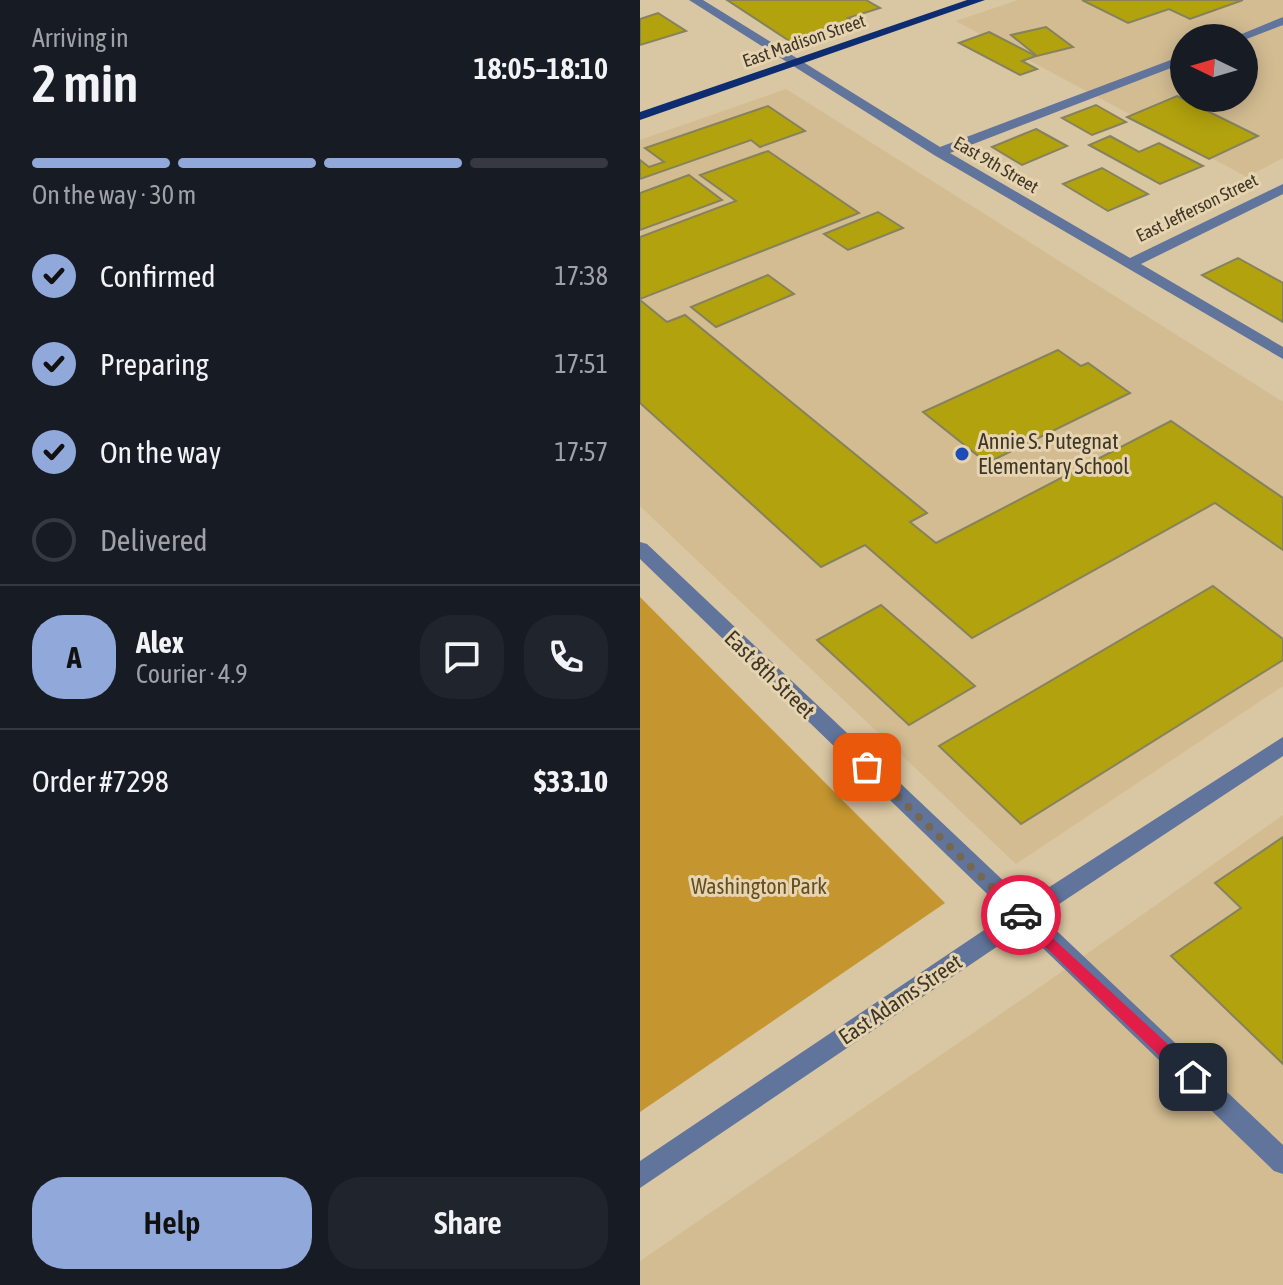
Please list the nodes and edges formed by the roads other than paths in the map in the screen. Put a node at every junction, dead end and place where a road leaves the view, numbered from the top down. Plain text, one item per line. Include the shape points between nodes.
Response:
1 (695, 0) edge
2 (979, 0) edge
3 (1283, 21) edge
4 (1258, 30) edge
5 (798, 63) junction
6 (1170, 64) edge
7 (640, 116) edge
8 (939, 152) junction
9 (1283, 188) edge
10 (1129, 264) junction
11 (1283, 354) edge
12 (640, 548) edge
13 (1283, 745) edge
14 (1022, 916) junction
15 (1283, 1162) edge
16 (640, 1176) edge

1 - 5 street, East 9th Street
2 - 5 main road, East Madison Street
3 - 4 street
5 - 7 main road, East Madison Street
5 - 8 street, East 9th Street
6 - 8 street
8 - 10 street, East 9th Street
9 - 10 street, East Jefferson Street
10 - 11 street, East 9th Street
12 - 14 street, East 8th Street
13 - 14 street, East Adams Street
14 - 15 street, East 8th Street
14 - 16 street, East Adams Street

